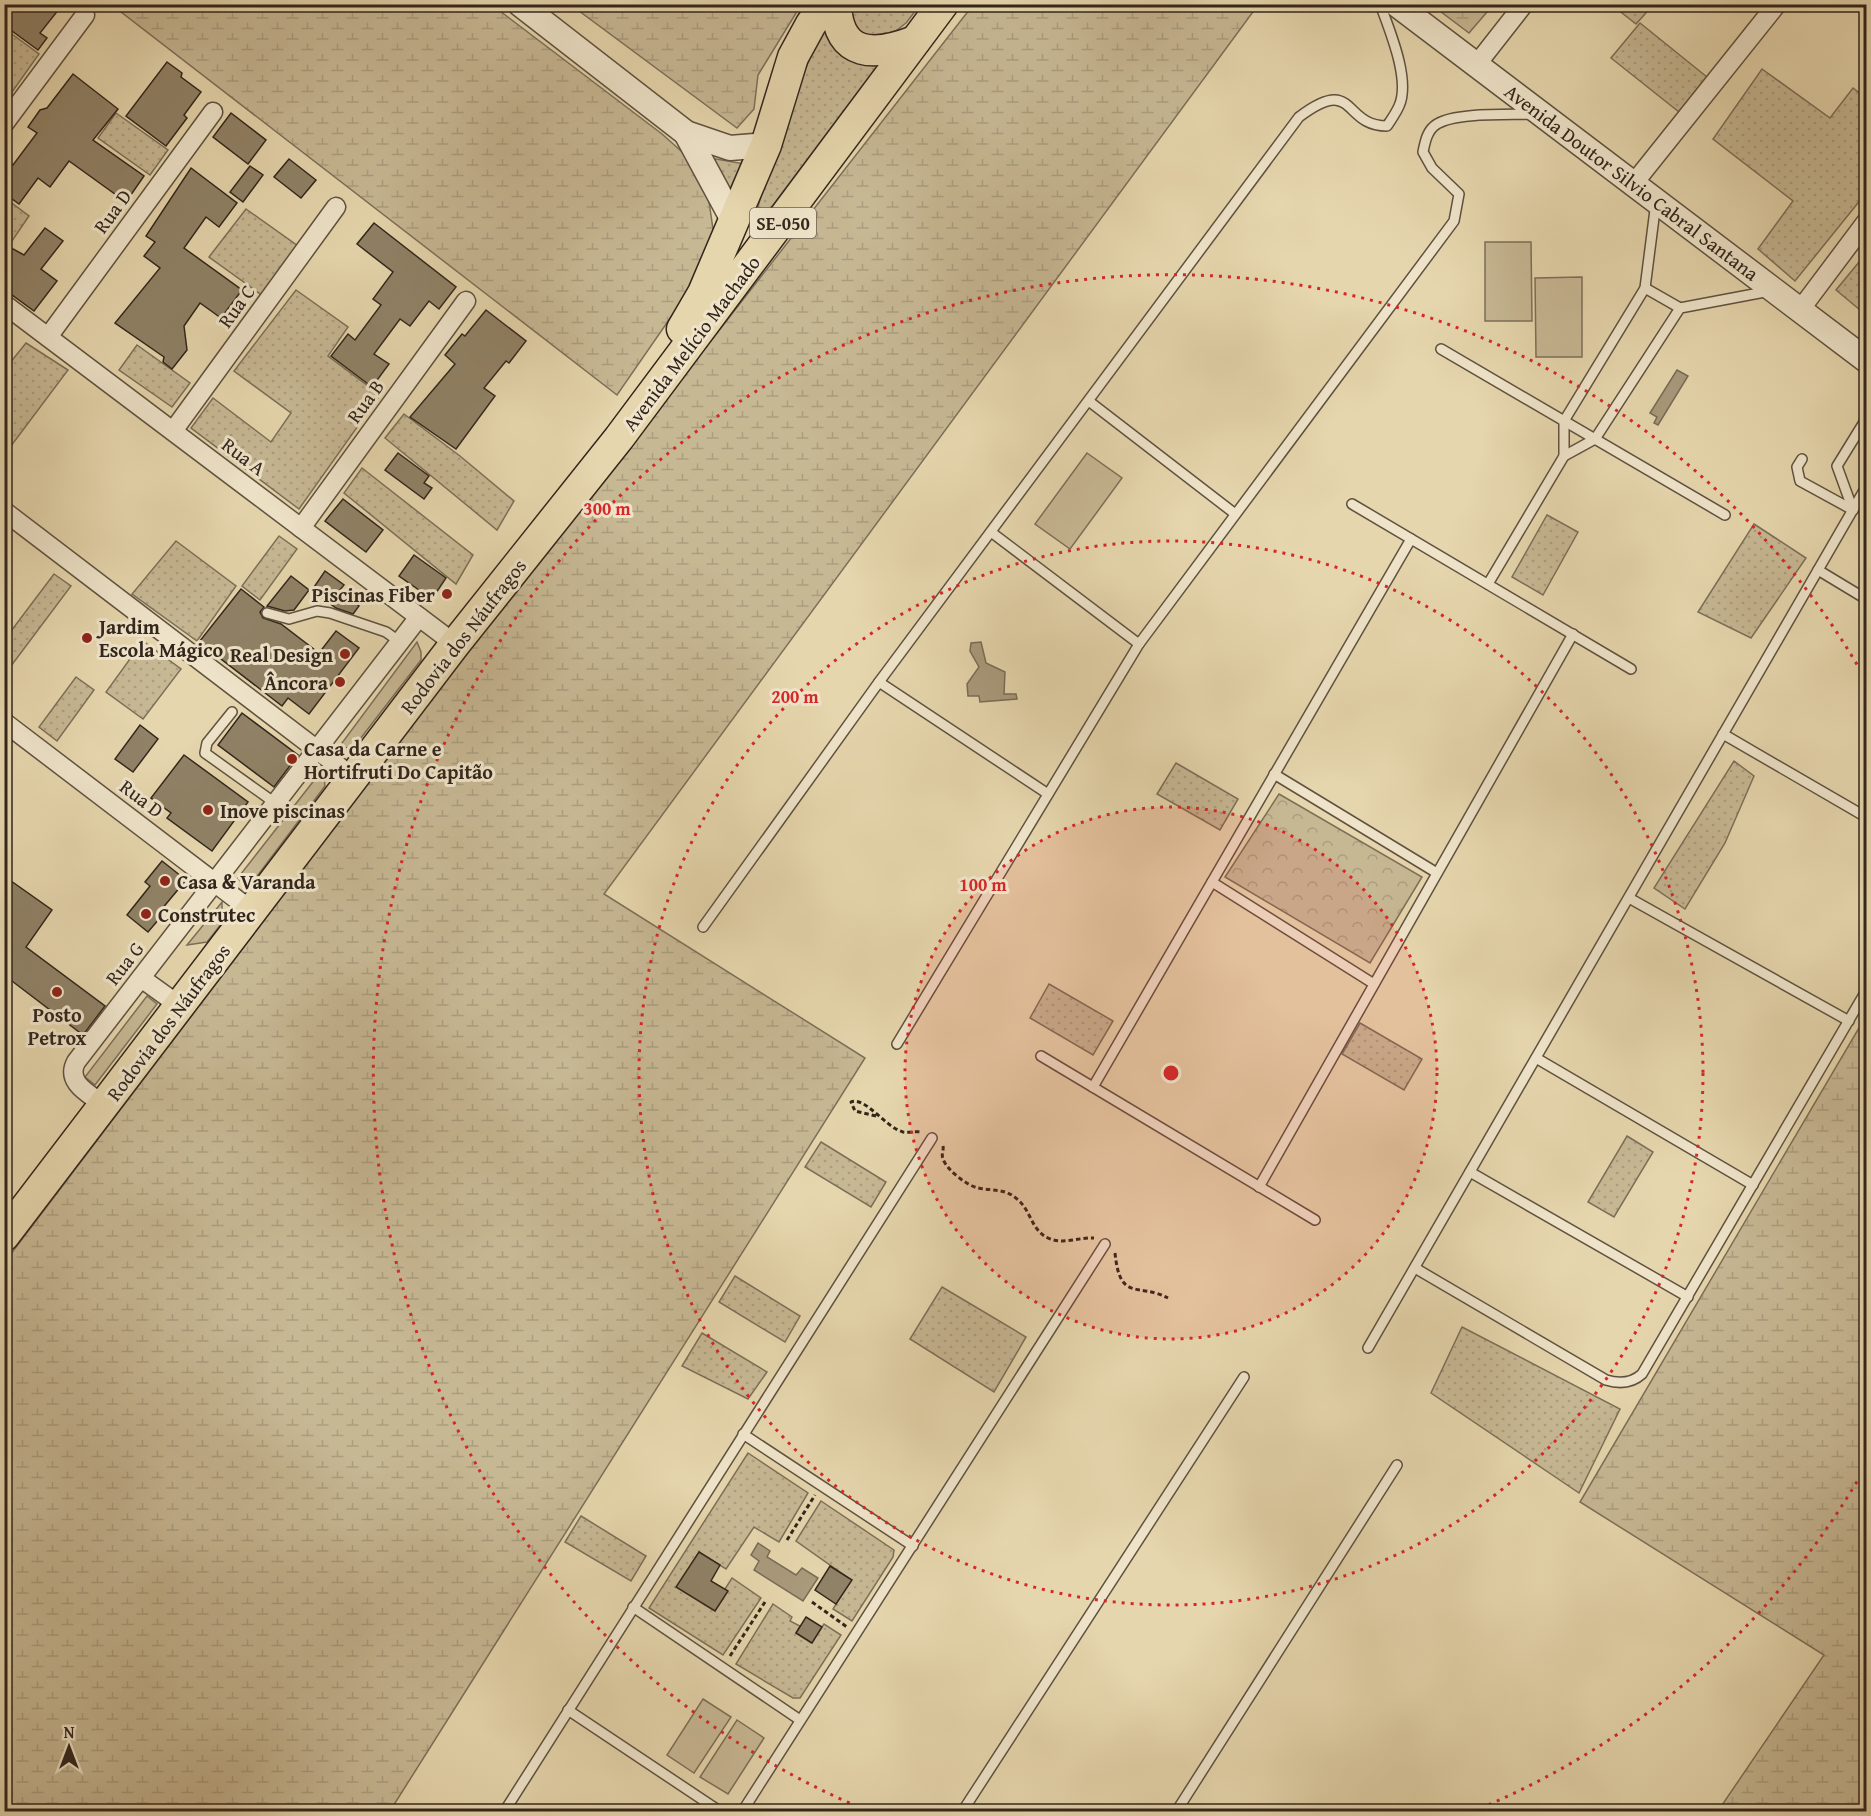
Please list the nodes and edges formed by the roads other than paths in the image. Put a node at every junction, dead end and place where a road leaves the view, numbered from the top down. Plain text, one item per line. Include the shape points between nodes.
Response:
1 (520, 4) edge
2 (826, 4) edge
3 (836, 4) edge
4 (943, 4) edge
5 (1380, 4) edge
6 (1396, 4) edge
7 (1524, 4) edge
8 (1777, 4) edge
9 (85, 15) dead end
10 (915, 41) junction
11 (1477, 64) junction
12 (213, 112) dead end
13 (1542, 114) junction
14 (4, 124) edge
15 (686, 133) junction
16 (766, 145) junction
17 (1634, 183) junction
18 (1656, 201) junction
19 (336, 207) dead end
20 (733, 220) junction
21 (1866, 222) edge
22 (775, 233) junction
23 (1646, 288) junction
24 (1774, 291) junction
25 (466, 301) dead end
26 (4, 304) edge
27 (1680, 308) junction
28 (1800, 309) junction
29 (48, 337) junction
30 (1440, 349) dead end
31 (1866, 360) edge
32 (1090, 402) junction
33 (1866, 419) edge
34 (1564, 421) junction
35 (173, 431) junction
36 (619, 438) junction
37 (1595, 439) junction
38 (1564, 456) junction
39 (1802, 459) dead end
40 (1866, 487) edge
41 (1352, 504) dead end
42 (1853, 510) junction
43 (4, 511) edge
44 (1234, 513) junction
45 (1725, 515) dead end
46 (301, 528) junction
47 (991, 532) junction
48 (1411, 539) junction
49 (1818, 570) junction
50 (1488, 584) junction
51 (1866, 599) edge
52 (267, 613) dead end
53 (419, 617) junction
54 (1573, 634) junction
55 (400, 642) junction
56 (455, 644) junction
57 (1139, 644) junction
58 (1631, 669) dead end
59 (879, 682) junction
60 (232, 712) dead end
61 (4, 722) edge
62 (1723, 735) junction
63 (317, 750) junction
64 (1275, 774) junction
65 (354, 778) junction
66 (1048, 794) junction
67 (275, 803) junction
68 (1866, 817) edge
69 (1437, 873) junction
70 (215, 882) junction
71 (1212, 882) junction
72 (1629, 898) junction
73 (252, 911) junction
74 (703, 927) dead end
75 (141, 978) junction
76 (1374, 984) junction
77 (1866, 991) edge
78 (180, 1006) junction
79 (1849, 1022) junction
80 (897, 1044) dead end
81 (1041, 1056) dead end
82 (1536, 1058) junction
83 (1093, 1087) junction
84 (104, 1105) junction
85 (932, 1138) road end
86 (1470, 1172) junction
87 (1753, 1185) junction
88 (1259, 1187) junction
89 (1315, 1220) dead end
90 (4, 1236) edge
91 (1105, 1244) road end
92 (1415, 1268) junction
93 (1688, 1297) junction
94 (1368, 1348) dead end
95 (1244, 1377) dead end
96 (743, 1434) junction
97 (1397, 1465) dead end
98 (912, 1546) junction
99 (633, 1607) junction
100 (568, 1710) junction
101 (800, 1720) junction
102 (504, 1812) edge
103 (721, 1812) edge
104 (742, 1812) edge
105 (962, 1812) edge
106 (1176, 1812) edge

1 - 15 street
2 - 16 main road, Avenida Melício Machado / SE-050 via 793,57
3 - 10 main road via 839,24 857,48 878,52
4 - 10 main road, Avenida Melício Machado / SE-050
5 - 32 lane via 1401,76 1400,104 1387,126 1375,126 1336,99 1327,99 1299,117
6 - 11 street, Avenida Doutor Silvio Cabral Santana
7 - 11 street
8 - 17 street
9 - 14 street
10 - 22 main road, Avenida Melício Machado / SE-050
11 - 13 street, Avenida Doutor Silvio Cabral Santana
12 - 29 street, Rua D
13 - 17 street, Avenida Doutor Silvio Cabral Santana
13 - 44 lane via 1448,119 1435,125 1425,139 1423,152 1432,168 1459,194 1454,221
15 - 16 street via 730,148
15 - 20 street
16 - 20 main road, Avenida Melício Machado / SE-050
17 - 18 street, Avenida Doutor Silvio Cabral Santana
18 - 23 lane
18 - 24 street, Avenida Doutor Silvio Cabral Santana
19 - 35 street, Rua C
20 - 22 main road via 741,231 750,234 764,237
20 - 36 main road, Avenida Melício Machado / SE-050 via 703,293
21 - 28 street
22 - 36 main road, Avenida Melício Machado / SE-050
23 - 27 lane
23 - 34 lane
24 - 27 lane
24 - 28 street, Avenida Doutor Silvio Cabral Santana
25 - 46 street, Rua B
26 - 29 street, Rua A
27 - 37 lane
28 - 31 street, Avenida Doutor Silvio Cabral Santana
29 - 35 street, Rua A
30 - 34 lane
32 - 44 lane
32 - 47 lane
33 - 42 lane via 1836,466
34 - 37 lane
34 - 38 lane
35 - 46 street, Rua A
36 - 56 main road, Rodovia dos Náufragos / SE-050
37 - 38 lane
37 - 45 lane
38 - 50 lane
39 - 42 lane via 1797,467 1800,480
40 - 42 lane
41 - 48 lane
42 - 49 lane
43 - 63 street
44 - 57 lane
46 - 53 street, Rua A
47 - 57 lane
47 - 59 lane
48 - 50 lane
48 - 64 lane
49 - 51 lane
49 - 62 lane
50 - 54 lane
52 - 55 lane via 289,619 317,611 330,613 386,632
53 - 55 street, Rua G
53 - 56 street, Rua A
54 - 58 lane
54 - 69 lane
55 - 63 street, Rua G
56 - 65 main road, Rodovia dos Náufragos / SE-050
57 - 66 lane
59 - 66 lane
59 - 74 lane
60 - 67 lane via 207,743 205,753
61 - 70 street, Rua D
62 - 68 lane
62 - 72 lane
63 - 65 street
63 - 67 street, Rua G
64 - 69 lane
64 - 71 lane
65 - 73 main road, Rodovia dos Náufragos / SE-050
66 - 80 lane
67 - 70 street, Rua G
69 - 76 lane
70 - 73 street, Rua D
70 - 75 street, Rua G
71 - 76 lane
71 - 83 lane
72 - 79 lane
72 - 82 lane
73 - 78 main road, Rodovia dos Náufragos / SE-050
75 - 78 street
75 - 84 street, Rua G via 74,1066 76,1083
76 - 88 lane
77 - 79 lane
78 - 84 main road, Rodovia dos Náufragos / SE-050
79 - 87 lane
81 - 83 lane
82 - 86 lane
82 - 87 lane
83 - 88 lane
84 - 90 main road, Rodovia dos Náufragos / SE-050
85 - 96 lane
86 - 92 lane
86 - 93 lane
87 - 93 lane
88 - 89 lane
91 - 98 lane
92 - 93 lane via 1618,1384 1642,1374
92 - 94 lane
95 - 105 lane
96 - 98 lane
96 - 99 lane
97 - 106 lane
98 - 101 lane
99 - 100 lane
99 - 101 lane
100 - 102 lane
100 - 103 lane
101 - 104 lane

